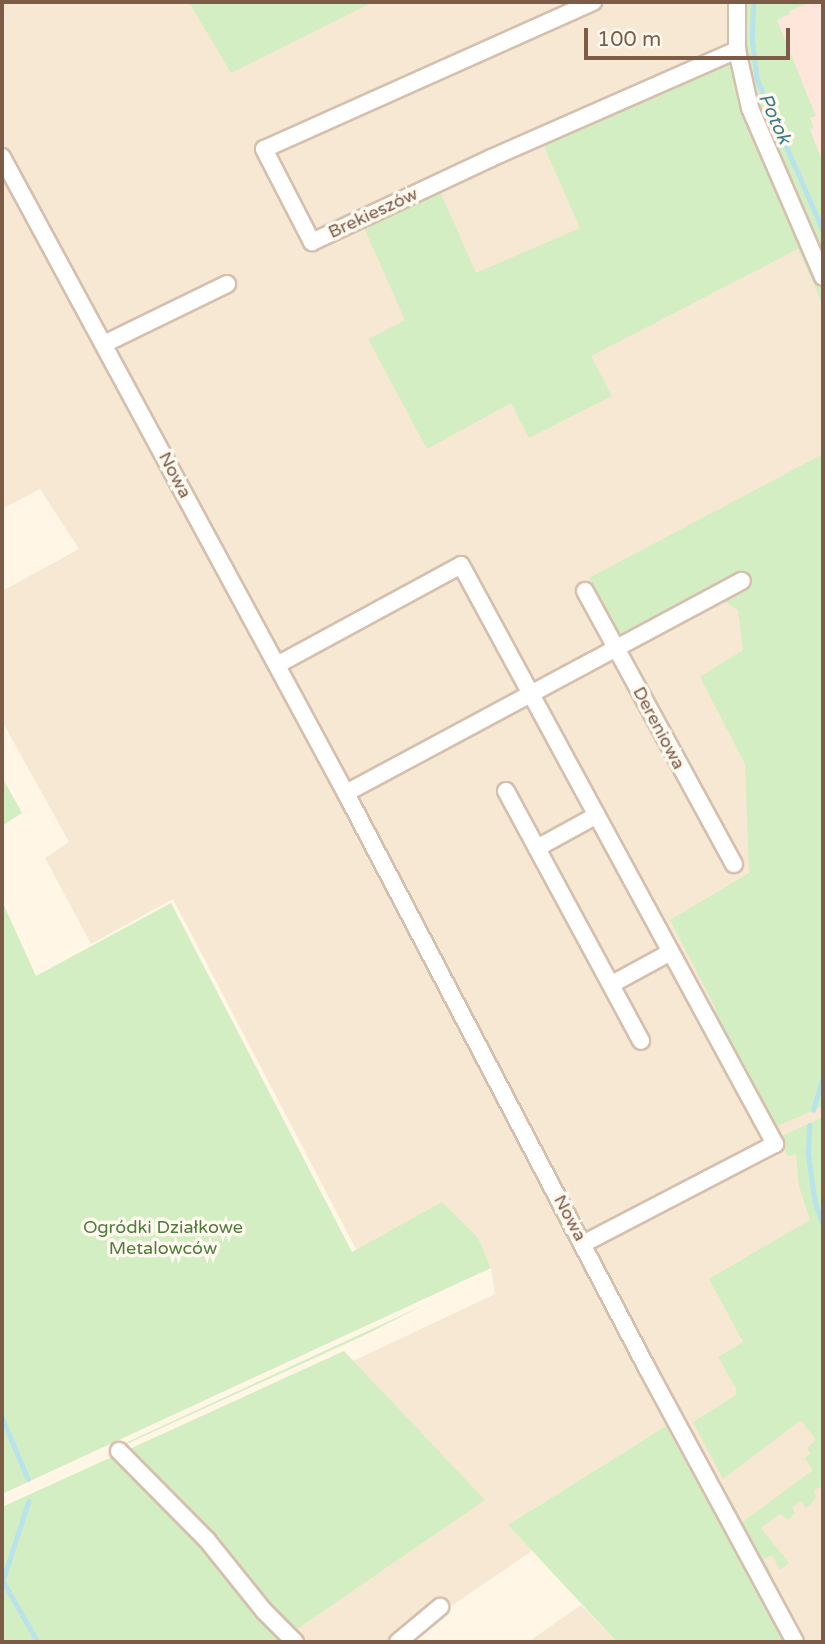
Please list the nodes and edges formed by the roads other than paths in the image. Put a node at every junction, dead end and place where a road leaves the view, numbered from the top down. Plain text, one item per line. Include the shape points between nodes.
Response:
1 (593, 2) edge
2 (737, 2) edge
3 (737, 50) junction
4 (2, 157) edge
5 (823, 277) edge
6 (227, 284) dead end
7 (104, 344) junction
8 (742, 581) dead end
9 (585, 591) dead end
10 (617, 649) junction
11 (277, 665) junction
12 (531, 695) junction
13 (506, 791) dead end
14 (346, 793) junction
15 (597, 815) junction
16 (537, 848) junction
17 (734, 864) dead end
18 (671, 952) junction
19 (612, 984) junction
20 (641, 1041) dead end
21 (583, 1244) junction
22 (119, 1451) dead end
23 (440, 1607) dead end
24 (295, 1642) edge
25 (398, 1642) edge
26 (795, 1642) edge

1 - 3 street, Brekieszów via 264,149 312,242
2 - 3 street
3 - 5 street via 750,108
4 - 7 street, Nowa
6 - 7 street
7 - 11 street, Nowa
8 - 10 street
9 - 10 street, Dereniowa
10 - 12 street
10 - 17 street, Dereniowa
11 - 12 street via 461,565
11 - 14 street, Nowa
12 - 14 street
12 - 15 street
13 - 16 street
14 - 21 street, Nowa
15 - 16 street
15 - 18 street
16 - 19 street
18 - 19 street
18 - 21 street via 775,1144
19 - 20 street
21 - 26 street, Nowa
22 - 24 street via 208,1539 264,1611
23 - 25 street

